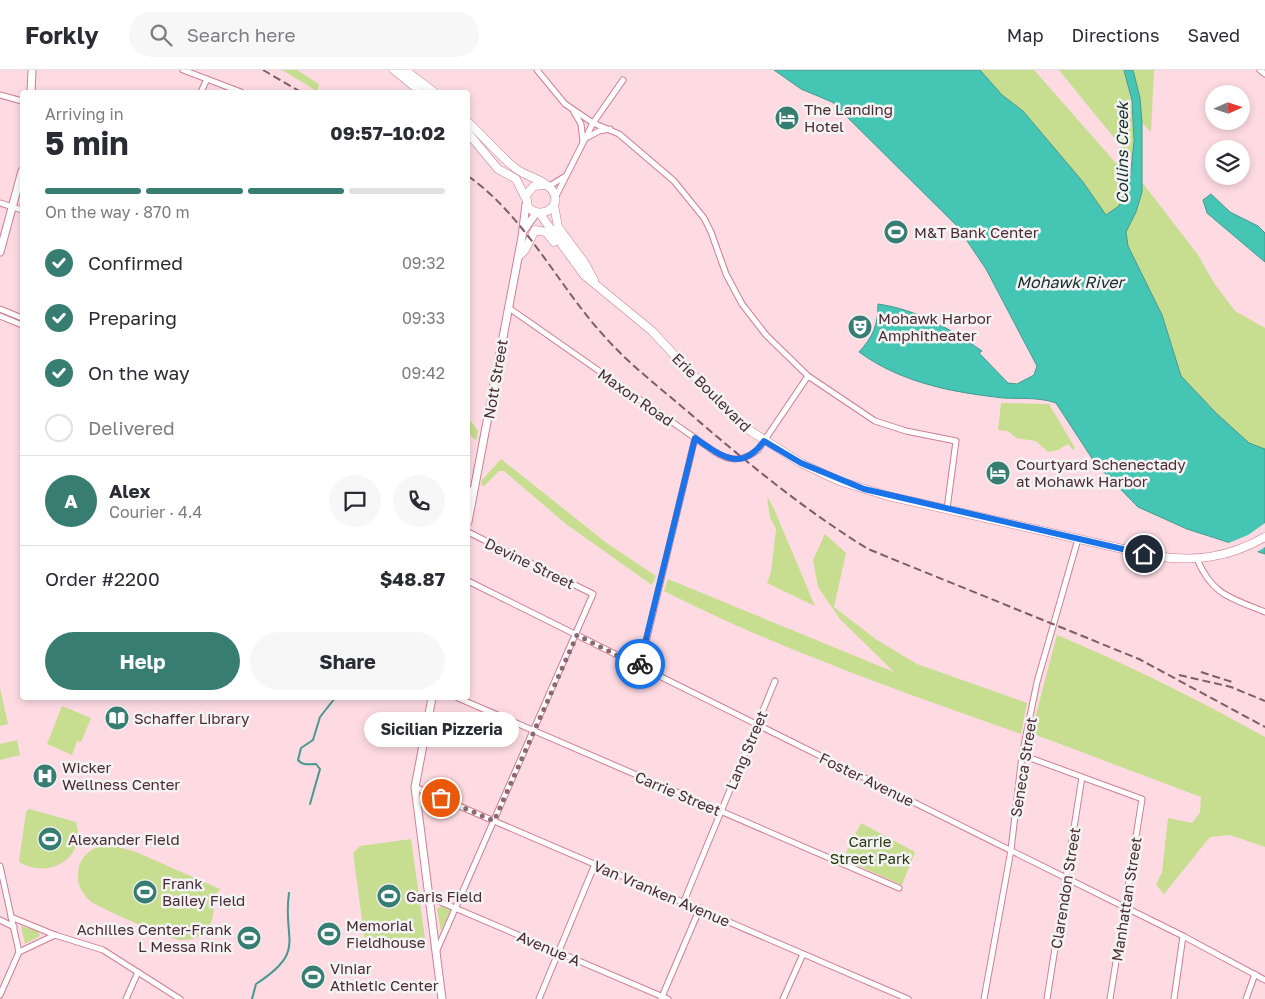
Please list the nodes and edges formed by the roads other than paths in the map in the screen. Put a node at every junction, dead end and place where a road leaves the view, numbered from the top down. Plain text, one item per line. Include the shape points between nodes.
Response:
1 (32, 70) edge
2 (183, 70) edge
3 (394, 70) edge
4 (405, 70) edge
5 (537, 70) edge
6 (1260, 70) edge
7 (1265, 74) edge
8 (206, 79) junction
9 (623, 80) dead end
10 (32, 90) edge
11 (202, 90) edge
12 (236, 90) edge
13 (419, 90) edge
14 (431, 90) edge
15 (0, 95) edge
16 (20, 100) edge
17 (572, 110) junction
18 (593, 123) junction
19 (470, 124) edge
20 (610, 129) junction
21 (470, 136) edge
22 (583, 142) junction
23 (565, 176) junction
24 (20, 179) edge
25 (547, 186) junction
26 (526, 201) junction
27 (554, 202) junction
28 (0, 203) edge
29 (12, 206) junction
30 (20, 209) edge
31 (538, 214) junction
32 (522, 237) junction
33 (561, 244) junction
34 (0, 252) edge
35 (519, 256) junction
36 (594, 280) junction
37 (509, 308) junction
38 (0, 309) edge
39 (0, 316) edge
40 (20, 317) edge
41 (20, 324) edge
42 (808, 376) junction
43 (695, 438) junction
44 (764, 441) junction
45 (470, 490) edge
46 (473, 494) junction
47 (470, 505) edge
48 (946, 509) junction
49 (470, 533) edge
50 (1265, 537) edge
51 (1078, 539) junction
52 (1201, 559) junction
53 (470, 582) edge
54 (1265, 612) edge
55 (577, 635) junction
56 (640, 667) junction
57 (775, 682) dead end
58 (432, 700) edge
59 (463, 700) edge
60 (758, 724) junction
61 (534, 730) junction
62 (1022, 755) junction
63 (1082, 777) junction
64 (414, 787) junction
65 (720, 811) junction
66 (494, 821) junction
67 (1011, 850) junction
68 (595, 864) junction
69 (0, 866) edge
70 (1066, 878) junction
71 (899, 888) dead end
72 (3, 892) edge
73 (429, 898) junction
74 (684, 901) junction
75 (456, 908) junction
76 (700, 908) junction
77 (1125, 908) junction
78 (11, 917) junction
79 (0, 920) edge
80 (14, 927) junction
81 (55, 934) junction
82 (1183, 936) junction
83 (437, 950) junction
84 (19, 952) junction
85 (558, 952) junction
86 (803, 954) junction
87 (138, 972) junction
88 (1255, 974) junction
89 (1265, 980) edge
90 (0, 995) edge
91 (444, 998) edge
92 (662, 998) edge
93 (126, 999) edge
94 (180, 999) edge
95 (539, 999) edge
96 (668, 999) edge
97 (783, 999) edge
98 (908, 999) edge
99 (984, 999) edge
100 (1047, 999) edge
101 (1110, 999) edge
102 (1174, 999) edge
103 (1246, 999) edge

1 - 10 main road
2 - 8 street
3 - 13 highway
4 - 14 highway
5 - 17 street
6 - 7 street
8 - 11 street
8 - 12 street
9 - 18 street
15 - 16 street
17 - 18 street
17 - 22 street via 581,124
18 - 20 street
18 - 22 street
19 - 25 highway via 515,168
20 - 22 street via 591,134
20 - 42 street via 641,150 674,181 704,218 726,274 742,304 766,336
21 - 26 highway via 498,169 516,179
22 - 23 street
23 - 25 street
23 - 27 street
24 - 29 main road
25 - 26 highway via 534,186
25 - 27 highway
26 - 31 highway
26 - 32 main road, Nott Street
27 - 31 highway via 548,212
27 - 36 highway, Erie Boulevard via 558,227
28 - 29 street
29 - 30 street
29 - 34 main road
31 - 32 main road, Nott Street via 525,226
31 - 33 highway, Erie Boulevard
32 - 35 main road, Nott Street
33 - 35 highway via 555,244 546,232 535,230
33 - 36 highway, Erie Boulevard via 574,264
35 - 37 main road, Nott Street
36 - 44 highway, Erie Boulevard via 652,331 716,400
37 - 43 street, Maxon Road
37 - 46 main road, Nott Street
38 - 40 street
39 - 41 street
42 - 44 street, Maxon Road
42 - 48 street via 875,421 956,441
43 - 44 street, Maxon Road via 724,458 734,460 749,457
43 - 56 street
44 - 48 highway, Erie Boulevard via 839,481
45 - 46 street
46 - 47 main road, Nott Street
48 - 51 highway, Erie Boulevard
49 - 55 street, Devine Street via 594,594
50 - 52 highway, Erie Boulevard via 1234,552
51 - 52 highway, Erie Boulevard via 1154,556
51 - 62 street, Seneca Street via 1037,682
52 - 54 street via 1211,586
53 - 55 street, Foster Avenue
55 - 56 street, Foster Avenue
55 - 61 street
56 - 60 street, Foster Avenue
57 - 60 street, Lang Street
58 - 64 main road
59 - 61 street, Carrie Street
60 - 65 street, Lang Street
60 - 67 street, Foster Avenue
61 - 65 street, Carrie Street
61 - 66 street
62 - 63 street
62 - 67 street, Seneca Street
63 - 70 street, Clarendon Street
63 - 77 street, Manhattan Street via 1142,799
64 - 66 street, Van Vranken Avenue
64 - 73 main road
65 - 71 street, Carrie Street
65 - 74 street, Lang Street
66 - 68 street, Van Vranken Avenue
66 - 75 street
67 - 70 street, Foster Avenue
67 - 99 street, Seneca Street
68 - 74 street, Van Vranken Avenue
68 - 85 street
69 - 72 street
70 - 77 street, Foster Avenue
70 - 100 street, Clarendon Street
72 - 78 street
73 - 75 street, Avenue A
73 - 83 main road
74 - 76 street, Van Vranken Avenue
75 - 83 street
75 - 85 street, Avenue A
76 - 86 street, Van Vranken Avenue
76 - 92 street
77 - 82 street, Foster Avenue
77 - 101 street, Manhattan Street
78 - 80 street
78 - 81 street
79 - 80 street
80 - 84 street
81 - 84 street
81 - 87 street via 103,950
82 - 88 street, Foster Avenue
82 - 102 street
83 - 91 main road
84 - 90 street
85 - 92 street, Avenue A
85 - 95 street
86 - 97 street
86 - 98 street, Van Vranken Avenue
87 - 93 street
87 - 94 street
88 - 89 street, Foster Avenue
88 - 103 street
92 - 96 street, Avenue A

